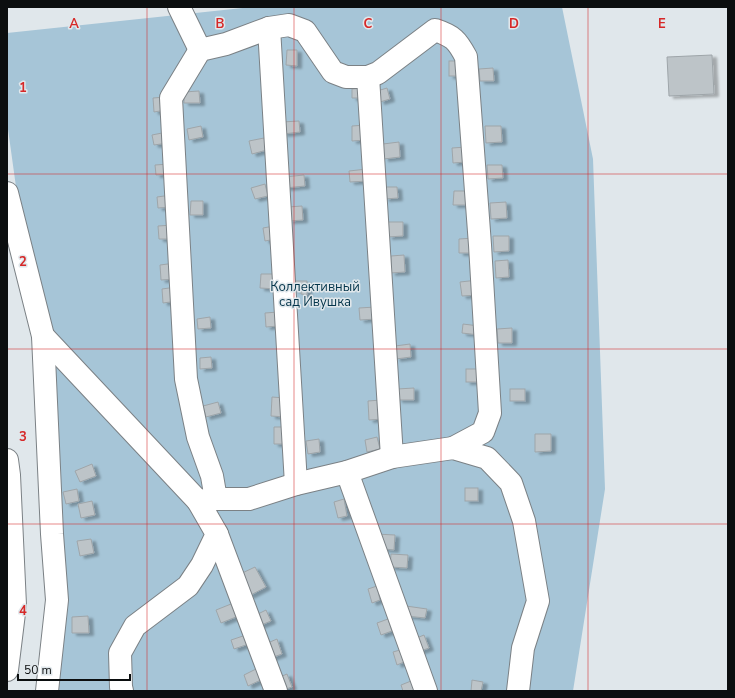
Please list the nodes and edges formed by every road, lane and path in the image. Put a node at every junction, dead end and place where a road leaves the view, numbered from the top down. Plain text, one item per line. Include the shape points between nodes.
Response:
1 (179, 7) edge
2 (269, 28) junction
3 (200, 50) junction
4 (368, 77) junction
5 (7, 193) edge
6 (43, 336) junction
7 (452, 448) junction
8 (392, 457) junction
9 (7, 460) edge
10 (347, 472) junction
11 (296, 484) junction
12 (207, 500) junction
13 (217, 534) junction
14 (7, 670) edge
15 (47, 691) edge
16 (122, 691) edge
17 (276, 691) edge
18 (426, 691) edge
19 (518, 691) edge

1 - 3 street
2 - 3 street via 226,44
2 - 4 street via 289,25 305,31 333,72 346,77
2 - 11 street
3 - 12 street via 171,98 186,379 198,437 212,476
4 - 7 street via 378,73 435,30 448,35 460,45 466,57 490,413 483,432
4 - 8 street
5 - 6 street
6 - 12 street
6 - 15 street via 57,600
7 - 8 street
7 - 19 street via 487,458 511,483 524,521 538,601 523,648
8 - 10 street
9 - 14 street via 15,605
10 - 11 street
10 - 18 street
11 - 12 street via 249,499
12 - 13 street
13 - 16 street via 188,586 135,626 120,653
13 - 17 street

